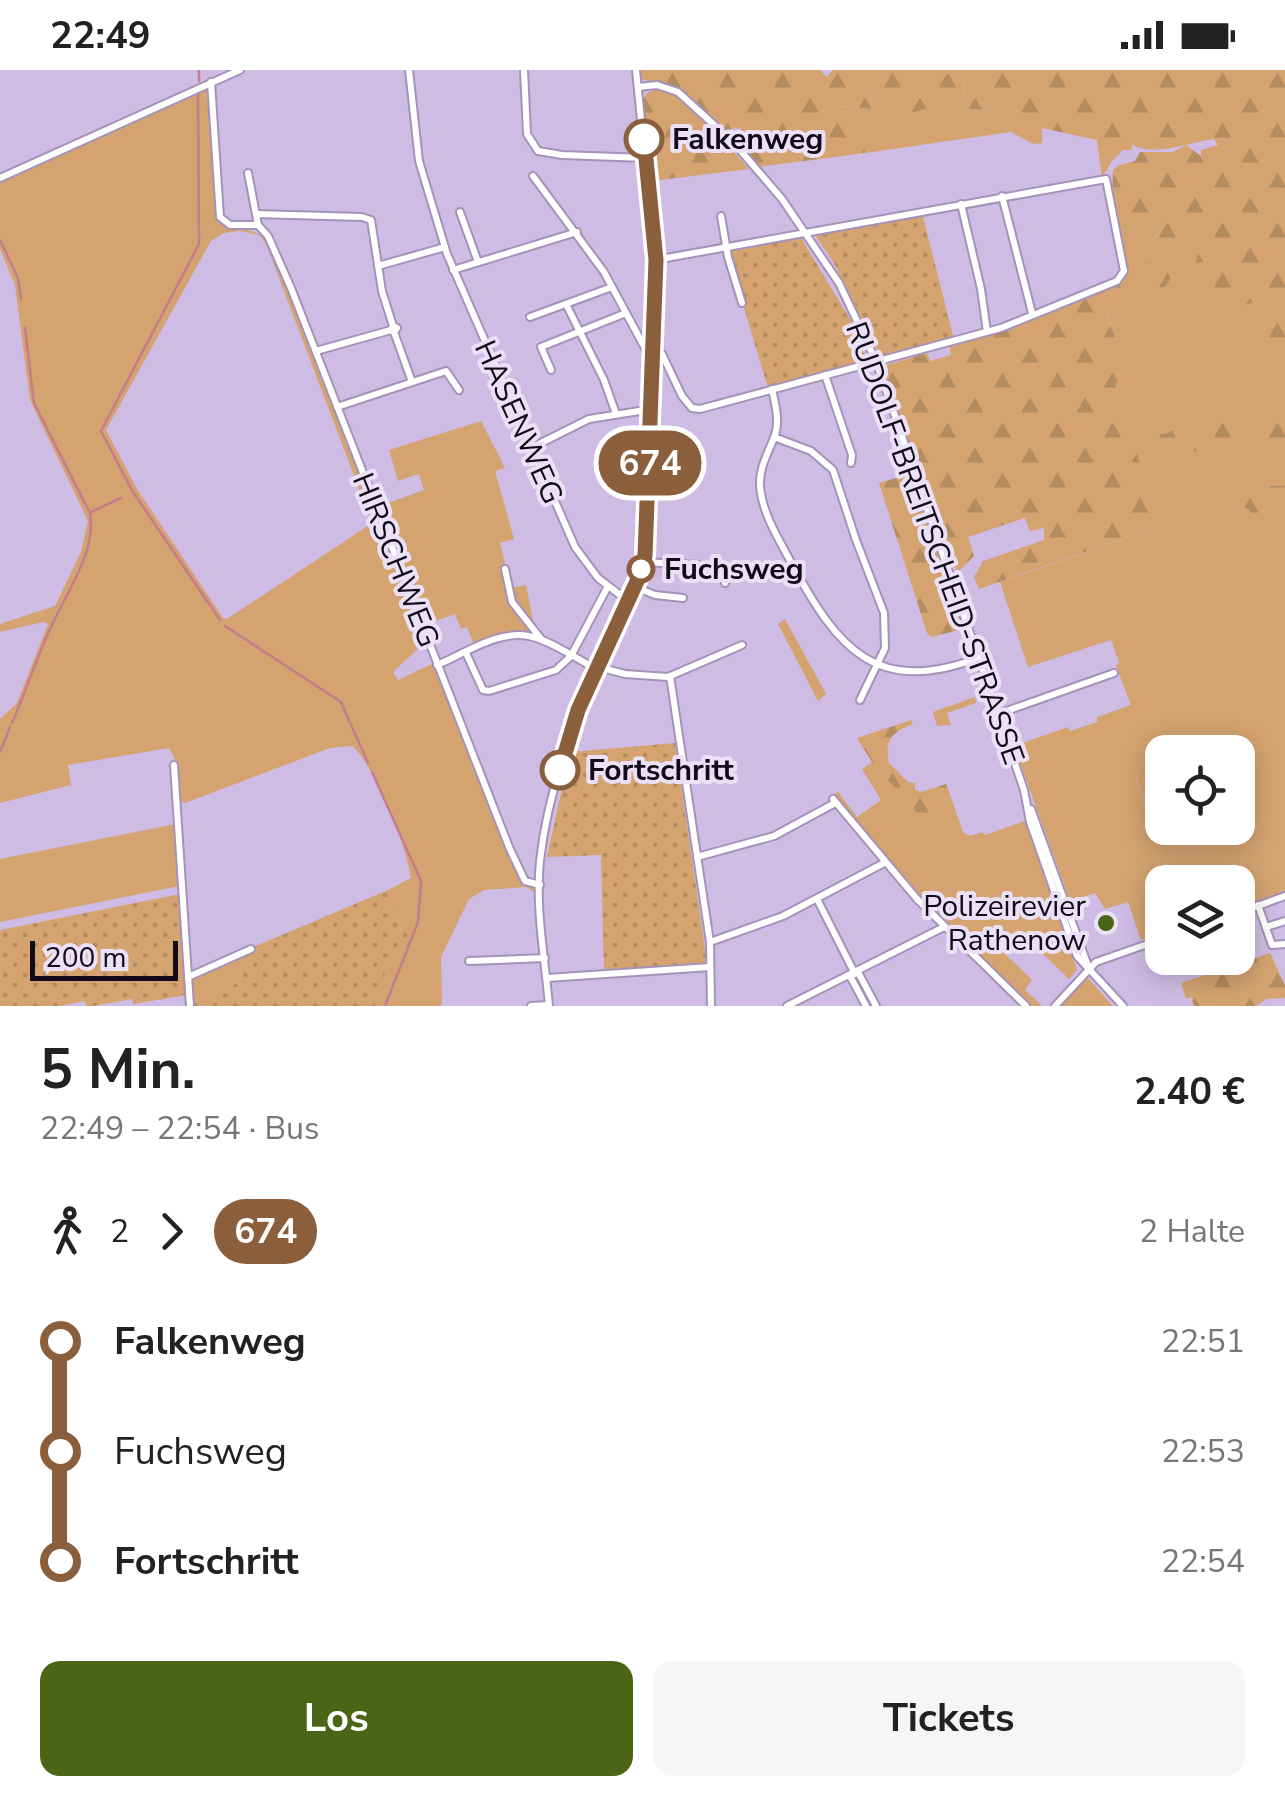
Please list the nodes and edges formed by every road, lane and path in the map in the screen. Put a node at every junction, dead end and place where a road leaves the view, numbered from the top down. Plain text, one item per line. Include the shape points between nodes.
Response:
1 (240, 70) edge
2 (409, 70) edge
3 (524, 70) edge
4 (636, 70) edge
5 (211, 82) junction
6 (638, 88) junction
7 (646, 158) junction
8 (248, 173) dead end
9 (534, 176) dead end
10 (0, 178) edge
11 (1002, 196) junction
12 (960, 204) junction
13 (460, 212) dead end
14 (256, 214) junction
15 (721, 216) dead end
16 (258, 226) junction
17 (578, 232) junction
18 (807, 234) junction
19 (444, 248) junction
20 (726, 248) junction
21 (656, 260) junction
22 (478, 262) junction
23 (378, 266) junction
24 (453, 270) junction
25 (612, 287) junction
26 (742, 303) dead end
27 (566, 304) junction
28 (626, 313) junction
29 (1032, 313) junction
30 (530, 317) dead end
31 (393, 329) junction
32 (580, 331) junction
33 (987, 332) junction
34 (316, 351) junction
35 (654, 351) junction
36 (876, 361) junction
37 (653, 363) junction
38 (552, 370) dead end
39 (825, 375) junction
40 (412, 382) junction
41 (772, 389) junction
42 (459, 390) dead end
43 (338, 407) junction
44 (652, 409) junction
45 (616, 414) junction
46 (774, 438) junction
47 (531, 448) junction
48 (850, 463) dead end
49 (643, 562) junction
50 (505, 569) dead end
51 (725, 582) dead end
52 (634, 587) junction
53 (607, 588) junction
54 (683, 598) dead end
55 (628, 601) junction
56 (542, 641) junction
57 (742, 645) dead end
58 (466, 653) junction
59 (571, 656) junction
60 (978, 658) junction
61 (438, 665) junction
62 (878, 665) junction
63 (597, 668) junction
64 (1114, 673) dead end
65 (670, 676) junction
66 (860, 700) dead end
67 (998, 714) junction
68 (174, 765) dead end
69 (696, 857) junction
70 (884, 862) junction
71 (540, 885) junction
72 (1285, 896) edge
73 (817, 899) junction
74 (1258, 905) junction
75 (1255, 906) edge
76 (1285, 921) edge
77 (944, 927) junction
78 (1266, 928) junction
79 (710, 942) junction
80 (1145, 944) edge
81 (1285, 944) edge
82 (251, 949) dead end
83 (545, 958) junction
84 (470, 960) dead end
85 (710, 968) junction
86 (1088, 968) junction
87 (854, 974) junction
88 (188, 977) junction
89 (546, 978) junction
90 (190, 1006) edge
91 (531, 1006) edge
92 (548, 1006) edge
93 (711, 1006) edge
94 (788, 1006) edge
95 (866, 1006) edge
96 (876, 1006) edge
97 (1026, 1006) edge
98 (1056, 1006) edge
99 (1123, 1006) edge

1 - 5 street
2 - 19 street, HASENWEG via 419,161
3 - 7 street via 527,134 538,151
4 - 6 street
5 - 10 street
5 - 16 street via 218,212 224,222
6 - 7 street
6 - 18 street, RUDOLF-BREITSCHEID-STRASSE via 678,92 734,143
7 - 21 street
8 - 14 street, HIRSCHWEG
9 - 17 street
11 - 12 street
11 - 29 street
11 - 29 street via 1106,179 1124,272 1117,281
12 - 18 street
12 - 33 street
13 - 22 street
14 - 16 street, HIRSCHWEG
14 - 23 street via 371,220
15 - 20 street
16 - 34 street, HIRSCHWEG
17 - 22 street
17 - 25 street
18 - 20 street
18 - 36 street, RUDOLF-BREITSCHEID-STRASSE
19 - 23 street
19 - 24 street, HASENWEG
20 - 21 street
20 - 26 street
21 - 35 street
22 - 24 street
23 - 31 street
24 - 47 street, HASENWEG
25 - 27 street
25 - 28 street
27 - 30 street
27 - 32 street
28 - 32 street
28 - 37 street
29 - 33 street
31 - 34 street
31 - 40 street
32 - 38 street via 542,347
32 - 45 street
33 - 36 street
34 - 43 street, HIRSCHWEG
35 - 37 street
35 - 41 street via 696,410
36 - 39 street
36 - 60 street, RUDOLF-BREITSCHEID-STRASSE
37 - 44 street
39 - 41 street
39 - 48 street
40 - 42 street via 446,371
40 - 43 street
41 - 46 street
43 - 61 street, HIRSCHWEG
44 - 45 street
44 - 49 street
45 - 47 street via 573,424
46 - 62 street via 760,479 772,526 826,620 847,645
46 - 62 street via 819,456 838,477 884,614
47 - 53 street, HASENWEG via 579,555
49 - 51 street via 717,566
49 - 52 street
50 - 56 street via 512,602
52 - 54 street
52 - 55 street
53 - 55 street, HASENWEG
53 - 59 street
55 - 63 street
56 - 58 street via 508,635
56 - 59 street
57 - 65 street
58 - 59 street via 480,687 489,692 550,674
58 - 61 street
59 - 63 street
60 - 62 street via 929,672
60 - 67 street, RUDOLF-BREITSCHEID-STRASSE
61 - 71 street, HIRSCHWEG via 517,864 525,881
62 - 66 street
63 - 65 street
63 - 71 street via 564,754 542,846
64 - 67 street
65 - 69 street
67 - 86 street, RUDOLF-BREITSCHEID-STRASSE via 1073,945
68 - 88 street
69 - 70 street via 774,836 834,801
69 - 79 street
70 - 73 street
70 - 77 street
71 - 83 street
72 - 74 street
73 - 79 street
73 - 87 street
74 - 75 street
74 - 78 street
76 - 78 street
77 - 87 street
77 - 97 street
78 - 81 street via 1272,945
79 - 85 street
80 - 86 street
82 - 88 street
83 - 84 street
83 - 89 street
85 - 89 street
85 - 93 street
86 - 98 street
86 - 99 street, RUDOLF-BREITSCHEID-STRASSE
87 - 94 street
87 - 95 street
87 - 96 street
88 - 90 street
89 - 92 street
91 - 92 street

